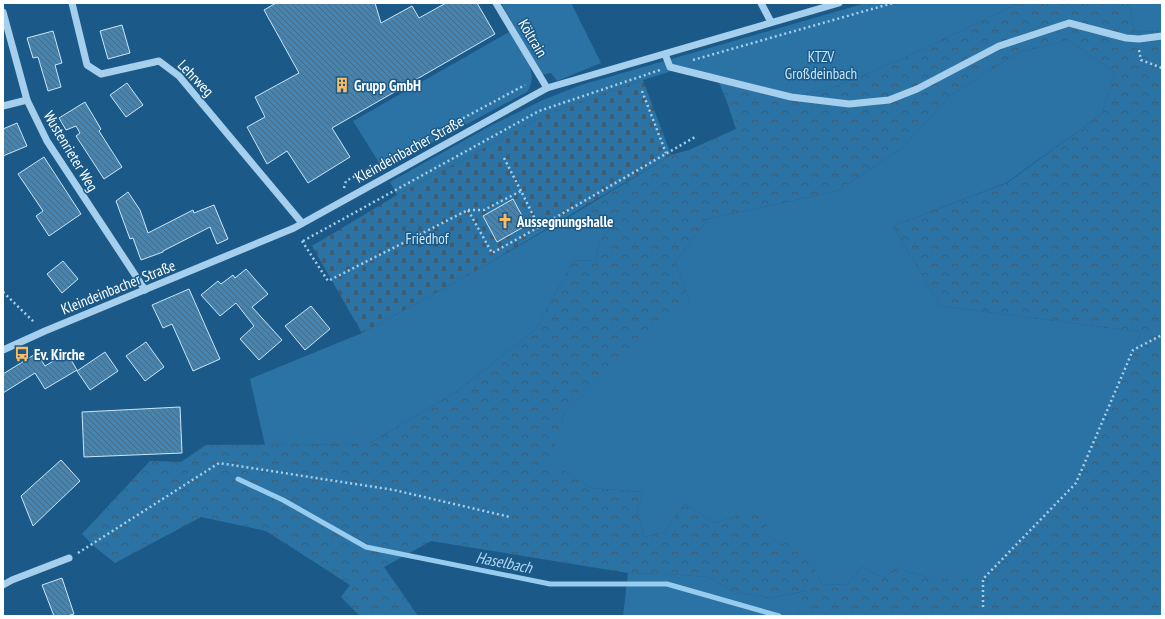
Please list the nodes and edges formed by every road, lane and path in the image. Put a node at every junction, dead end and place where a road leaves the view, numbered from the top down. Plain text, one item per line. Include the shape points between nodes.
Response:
1 (72, 3) edge
2 (496, 3) edge
3 (761, 3) edge
4 (839, 3) edge
5 (893, 3) edge
6 (3, 12) edge
7 (771, 22) junction
8 (1162, 36) edge
9 (1136, 39) junction
10 (665, 54) junction
11 (692, 60) dead end
12 (670, 67) junction
13 (1162, 68) edge
14 (541, 77) junction
15 (547, 88) junction
16 (642, 91) dead end
17 (27, 100) junction
18 (3, 106) edge
19 (695, 137) dead end
20 (666, 153) junction
21 (504, 158) dead end
22 (520, 191) junction
23 (340, 201) junction
24 (468, 210) junction
25 (302, 223) junction
26 (539, 227) junction
27 (294, 228) junction
28 (303, 241) junction
29 (146, 290) junction
30 (3, 292) edge
31 (45, 331) junction
32 (1162, 335) edge
33 (3, 350) edge
34 (510, 518) dead end
35 (69, 558) joint
36 (3, 585) edge
37 (983, 607) dead end

1 - 25 street, Lehrweg via 86,65 101,74 159,61 179,76
2 - 14 street, Költrain
3 - 7 street
4 - 7 street, Kleindeinbacher Straße
5 - 11 path
6 - 17 street, Wustenrieter Weg
7 - 10 street, Kleindeinbacher Straße
8 - 9 street
9 - 12 street via 1069,23 999,46 917,89 889,100 849,104 791,97
9 - 13 path via 1141,60
10 - 12 street
10 - 15 street, Kleindeinbacher Straße
12 - 28 path via 539,111
14 - 15 street, Költrain
14 - 23 path via 346,181
15 - 23 street, Kleindeinbacher Straße
16 - 20 path
17 - 18 street
17 - 29 street, Wustenrieter Weg via 47,141
19 - 20 path
20 - 26 path
21 - 22 path
22 - 24 path via 484,210
22 - 26 path
23 - 25 street, Kleindeinbacher Straße
24 - 26 path via 492,253
24 - 28 path via 328,281
25 - 27 street, Kleindeinbacher Straße
27 - 28 path
27 - 29 street, Kleindeinbacher Straße
29 - 31 street, Kleindeinbacher Straße
30 - 31 path
31 - 33 street, Kleindeinbacher Straße
32 - 37 path via 1133,350 1076,483 983,579
34 - 35 path via 394,490 220,463
35 - 36 street

